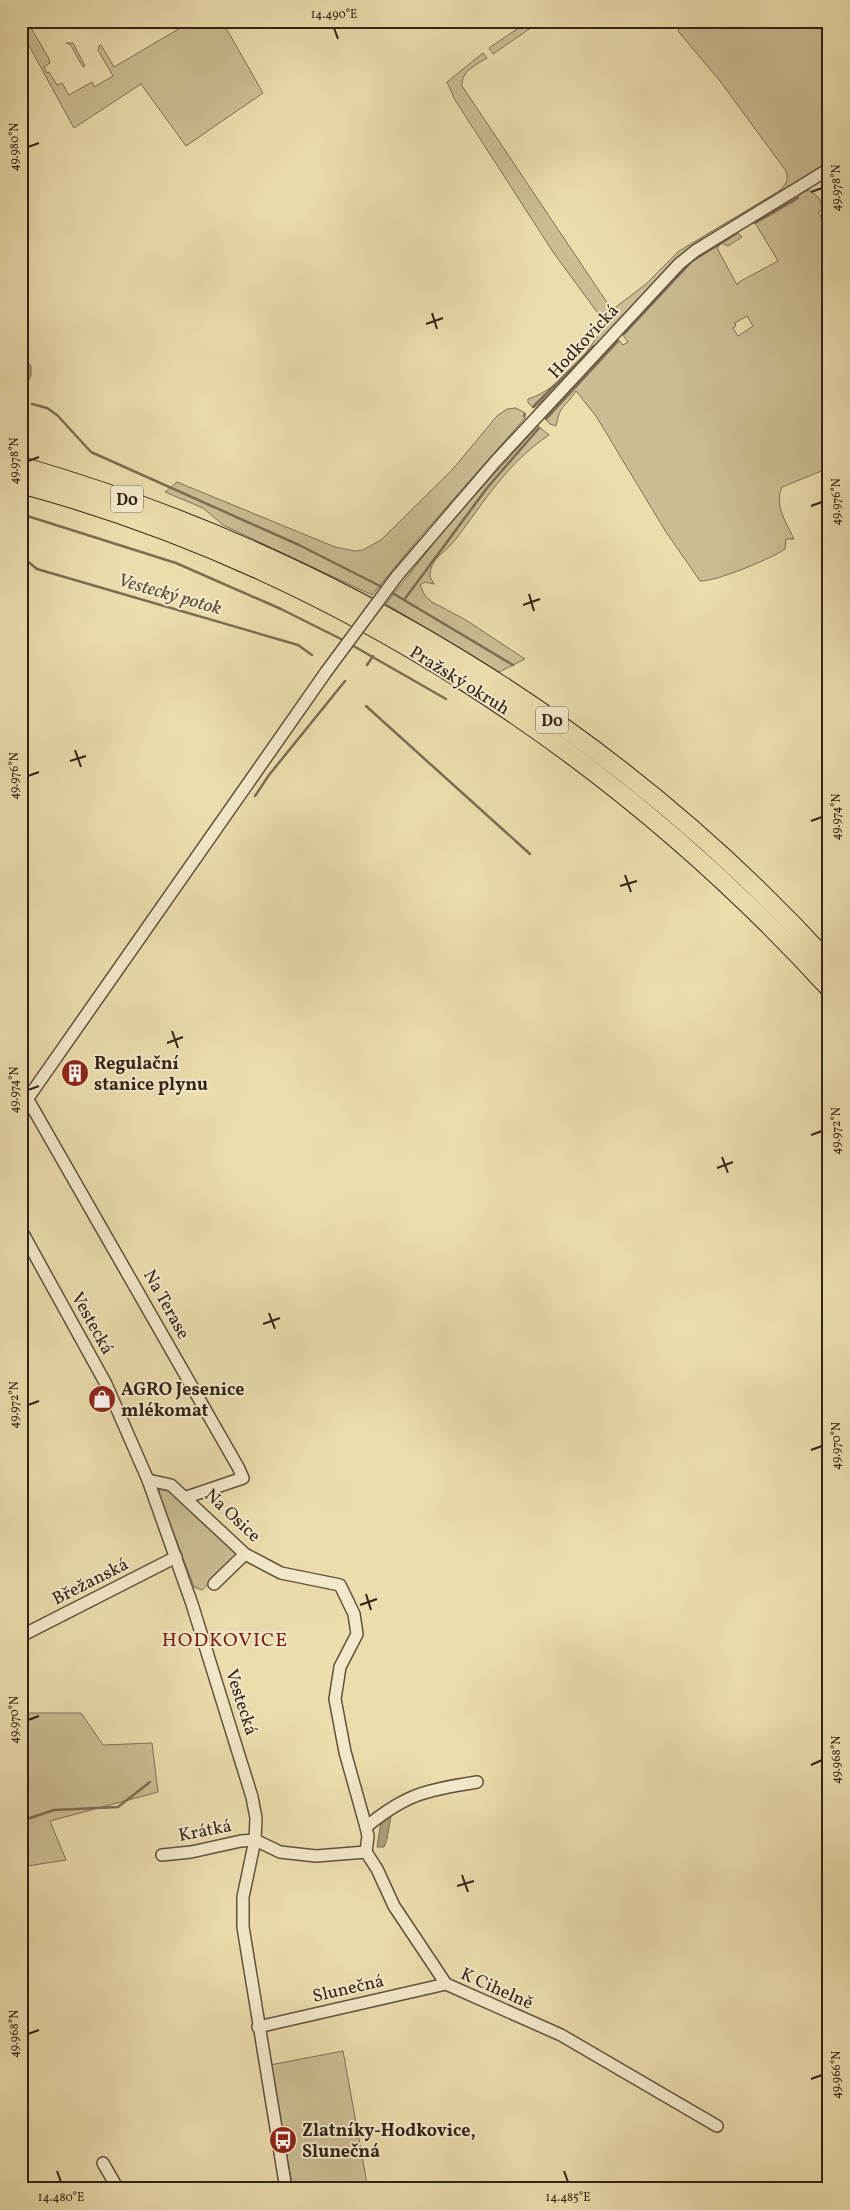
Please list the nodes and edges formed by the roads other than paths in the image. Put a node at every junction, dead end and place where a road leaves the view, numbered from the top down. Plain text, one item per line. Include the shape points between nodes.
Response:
1 (829, 169) edge
2 (21, 466) edge
3 (21, 484) edge
4 (21, 494) edge
5 (97, 507) junction
6 (829, 963) edge
7 (829, 988) edge
8 (24, 1103) edge
9 (21, 1230) edge
10 (148, 1480) junction
11 (187, 1497) junction
12 (245, 1554) junction
13 (176, 1557) junction
14 (214, 1584) dead end
15 (21, 1636) edge
16 (477, 1782) dead end
17 (366, 1827) junction
18 (255, 1840) junction
19 (366, 1852) junction
20 (162, 1855) dead end
21 (446, 1984) junction
22 (258, 2027) junction
23 (717, 2126) dead end
24 (103, 2163) dead end
25 (118, 2189) edge
26 (286, 2189) edge

1 - 8 street, Hodkovická, bridge via 679,264 495,462 397,576 326,672
2 - 6 highway, Pražský okruh / D0 via 131,501 239,543 332,587 457,656 580,739 691,828
3 - 5 highway, Pražský okruh / D0
4 - 5 highway
5 - 7 highway, Pražský okruh / D0 via 216,552 321,600 426,658 509,711 570,754 679,841 763,919
8 - 11 street, Na Terase via 243,1478
9 - 10 street, Vestecká via 106,1384
10 - 11 street, Na Osice via 171,1485
10 - 13 street, Vestecká
11 - 12 street, Na Osice
12 - 14 street
12 - 17 street, Na Osice via 280,1573 340,1586 354,1614 357,1634 340,1668 335,1699 345,1752
13 - 15 street, Břežanská
13 - 18 street, Vestecká via 252,1797 256,1818
16 - 17 street via 417,1794 391,1806
17 - 19 street, Na Osice
18 - 19 street via 280,1852 316,1856
18 - 20 street, Krátká
18 - 22 street, Vestecká via 243,1896 243,1927
19 - 21 street, K Cihelně via 394,1906
21 - 22 street, Slunečná
21 - 23 street, K Cihelně via 561,2035
22 - 26 street, Vestecká
24 - 25 street

